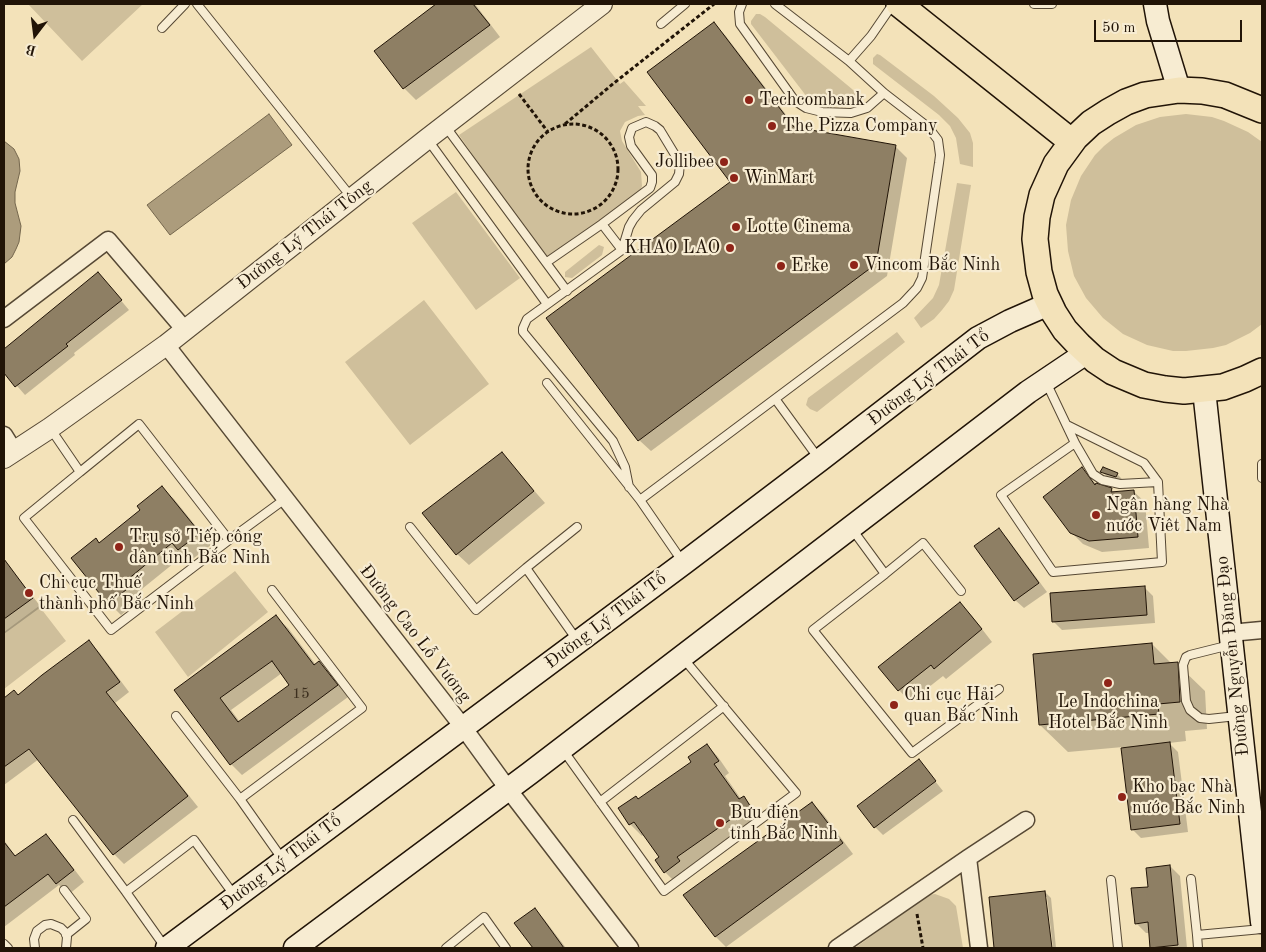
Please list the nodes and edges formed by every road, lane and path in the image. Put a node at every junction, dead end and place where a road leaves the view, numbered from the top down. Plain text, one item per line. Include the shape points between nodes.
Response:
1 (185, 4) edge
2 (197, 4) edge
3 (602, 4) edge
4 (685, 4) edge
5 (714, 4) edge
6 (742, 4) edge
7 (775, 4) edge
8 (893, 4) edge
9 (898, 4) edge
10 (1034, 4) edge
11 (1052, 4) edge
12 (1155, 4) edge
13 (661, 24) dead end
14 (162, 28) dead end
15 (849, 61) junction
16 (1179, 90) junction
17 (884, 93) junction
18 (519, 94) dead end
19 (1259, 106) edge
20 (445, 125) junction
21 (564, 125) junction
22 (548, 132) junction
23 (427, 139) junction
24 (1072, 142) junction
25 (352, 198) junction
26 (602, 224) junction
27 (622, 250) junction
28 (547, 262) junction
29 (567, 291) junction
30 (547, 304) junction
31 (1050, 304) junction
32 (4, 318) edge
33 (185, 330) junction
34 (166, 345) junction
35 (1086, 353) junction
36 (1262, 371) edge
37 (1045, 381) junction
38 (547, 383) dead end
39 (1204, 390) junction
40 (776, 400) junction
41 (1067, 425) junction
42 (50, 428) junction
43 (1075, 442) junction
44 (7, 448) edge
45 (820, 460) junction
46 (1262, 464) edge
47 (80, 472) junction
48 (1262, 478) edge
49 (1158, 482) junction
50 (629, 487) junction
51 (285, 500) junction
52 (640, 500) junction
53 (410, 527) dead end
54 (577, 527) dead end
55 (851, 528) junction
56 (229, 540) junction
57 (684, 563) junction
58 (526, 568) junction
59 (885, 574) junction
60 (272, 590) dead end
61 (961, 591) dead end
62 (1262, 630) edge
63 (1231, 639) junction
64 (579, 641) junction
65 (682, 657) junction
66 (999, 689) dead end
67 (724, 706) junction
68 (176, 716) dead end
69 (1239, 716) junction
70 (463, 727) junction
71 (562, 748) junction
72 (508, 789) junction
73 (240, 799) junction
74 (600, 802) junction
75 (73, 820) dead end
76 (1026, 820) dead end
77 (968, 858) junction
78 (284, 861) junction
79 (1191, 879) dead end
80 (1111, 880) dead end
81 (64, 890) dead end
82 (126, 892) junction
83 (235, 896) junction
84 (916, 907) dead end
85 (1262, 922) edge
86 (1262, 929) edge
87 (66, 934) junction
88 (1197, 935) junction
89 (4, 944) edge
90 (8, 948) edge
91 (35, 948) edge
92 (66, 948) edge
93 (166, 948) edge
94 (295, 948) edge
95 (446, 948) edge
96 (506, 948) edge
97 (630, 948) edge
98 (837, 948) edge
99 (923, 948) edge
100 (979, 948) edge
101 (1118, 948) edge
102 (1198, 948) edge

1 - 14 lane
2 - 25 lane
3 - 20 street, Đường Lý Thái Tông
4 - 13 lane
5 - 21 path
6 - 17 lane via 740,24 795,101 806,108 851,113 867,108
7 - 15 lane
8 - 15 lane
9 - 24 main road
10 - 11 lane
12 - 16 main road
15 - 17 lane
16 - 19 main road via 1226,95
16 - 24 main road via 1150,94 1126,102 1099,117
17 - 40 lane via 928,127 938,140 939,163 922,278 903,304
18 - 22 path
20 - 23 street, Đường Lý Thái Tông
20 - 28 lane
21 - 22 path
21 - 22 path via 580,124 594,129 615,152 616,182 609,196 584,213 569,214 549,207 541,201 530,183 530,153
23 - 25 street, Đường Lý Thái Tông
23 - 30 lane
24 - 31 main road via 1050,174 1037,216 1037,261
25 - 33 street, Đường Lý Thái Tông
26 - 27 lane
26 - 27 lane via 650,188 652,175 631,146 629,137 632,128 646,122 655,126 680,163 679,174 674,184 633,220
26 - 28 lane
27 - 29 lane
28 - 29 lane
29 - 30 lane
30 - 50 lane via 524,322 523,332 613,441 625,467
31 - 35 main road via 1065,330
31 - 45 main road, Đường Lý Thái Tổ via 978,338
32 - 33 street via 108,240
33 - 34 street, Đường Lý Thái Tông
34 - 42 street, Đường Lý Thái Tông
34 - 51 street, Đường Cao Lỗ Vương
35 - 37 main road
35 - 39 main road via 1113,372 1144,385 1176,391
36 - 39 main road via 1234,383
37 - 41 lane
37 - 55 main road
38 - 50 lane
39 - 63 main road, Đường Nguyễn Đăng Đạo
40 - 45 lane
40 - 52 lane
41 - 43 lane
41 - 49 lane via 1144,463
42 - 44 street, Đường Lý Thái Tông
42 - 47 lane
43 - 49 lane via 1093,474 1102,480 1120,484
43 - 49 lane via 1001,495 1053,572 1162,562
45 - 57 main road, Đường Lý Thái Tổ
46 - 48 lane
47 - 56 lane via 139,424
47 - 56 lane via 24,518 111,630
50 - 52 lane
51 - 56 lane
51 - 70 street, Đường Cao Lỗ Vương
52 - 57 lane
53 - 58 lane via 476,610
54 - 58 lane
55 - 59 lane
55 - 65 main road
57 - 64 main road, Đường Lý Thái Tổ
58 - 64 lane
59 - 61 lane via 923,543
59 - 66 lane via 813,630 912,753
60 - 73 lane via 362,708
62 - 63 street
63 - 69 main road, Đường Nguyễn Đăng Đạo
63 - 69 lane via 1186,657 1183,666 1186,701 1190,710 1200,718
64 - 70 main road, Đường Lý Thái Tổ
65 - 67 lane
65 - 71 main road
67 - 74 lane
67 - 74 lane via 796,793 664,891
68 - 73 lane
69 - 85 main road, Đường Nguyễn Đăng Đạo
70 - 72 street, Đường Cao Lỗ Vương
70 - 78 main road, Đường Lý Thái Tổ
71 - 72 main road
71 - 74 lane
72 - 94 main road
72 - 97 street, Đường Cao Lỗ Vương
73 - 78 lane
75 - 82 lane
76 - 77 street
77 - 98 street
77 - 100 street
78 - 83 main road, Đường Lý Thái Tổ
79 - 88 lane
80 - 101 lane
81 - 87 lane via 86,919
82 - 83 lane via 194,840
82 - 93 lane
83 - 93 main road, Đường Lý Thái Tổ
84 - 99 path
86 - 88 lane
87 - 91 lane via 56,925 45,925 35,935
87 - 92 lane
88 - 102 lane
89 - 90 lane
95 - 96 lane via 484,917

